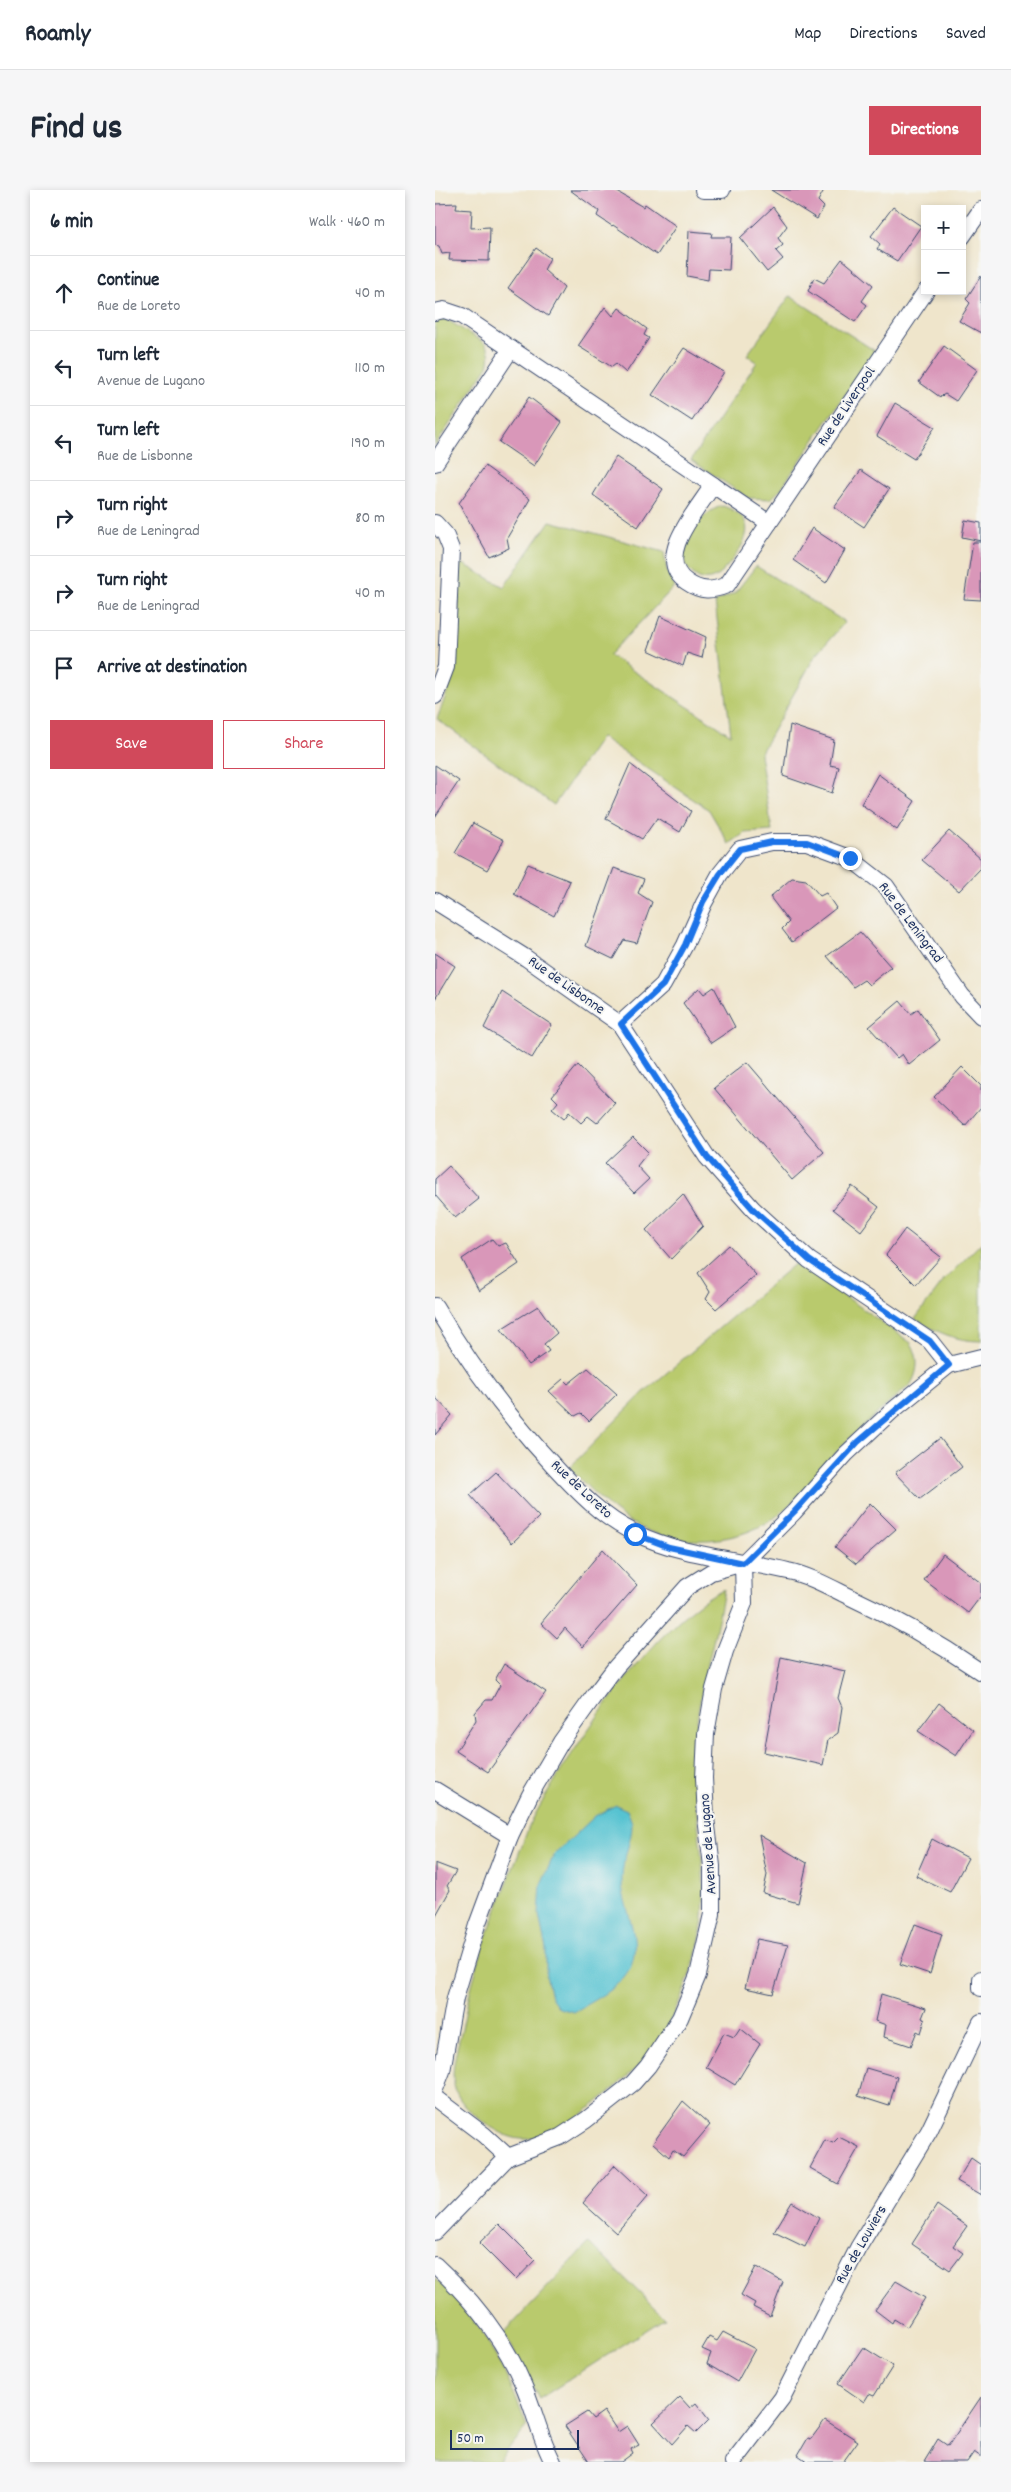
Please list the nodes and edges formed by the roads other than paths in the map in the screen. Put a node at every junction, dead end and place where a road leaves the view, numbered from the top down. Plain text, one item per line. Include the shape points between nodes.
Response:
1 (703, 190) edge
2 (722, 190) edge
3 (981, 210) edge
4 (966, 231) edge
5 (923, 295) edge
6 (435, 312) edge
7 (511, 349) junction
8 (435, 462) edge
9 (713, 485) junction
10 (435, 523) edge
11 (769, 523) junction
12 (435, 696) edge
13 (435, 901) edge
14 (981, 1016) edge
15 (621, 1024) junction
16 (435, 1306) edge
17 (981, 1357) edge
18 (949, 1365) junction
19 (743, 1563) junction
20 (981, 1672) edge
21 (435, 1790) edge
22 (510, 1836) junction
23 (981, 1979) edge
24 (981, 1988) edge
25 (981, 2022) edge
26 (435, 2089) edge
27 (435, 2098) edge
28 (508, 2157) junction
29 (435, 2232) edge
30 (435, 2265) edge
31 (553, 2462) edge
32 (733, 2462) edge

1 - 2 street
3 - 4 street
5 - 11 street, Rue de Liverpool
6 - 7 street via 444,310 462,316
7 - 8 street
7 - 9 street
9 - 11 street
9 - 11 street, Rue de Liverpool via 675,549 676,571 695,588 706,590 727,584
10 - 12 street via 445,534 451,549 446,667
13 - 15 street, Rue de Lisbonne via 526,958
14 - 15 street, Rue de Leningrad via 962,996 886,886 850,858 807,842 772,842 740,849 703,902 663,985
15 - 18 street, Rue de Lisbonne via 707,1157 753,1209 809,1260 930,1341
16 - 19 street, Rue de Loreto via 487,1388 541,1453 605,1516 635,1534 669,1547
17 - 18 street
18 - 19 street via 858,1442
19 - 20 street, Rue de Loreto via 790,1571 821,1583 903,1623
19 - 22 street via 711,1572 687,1587 615,1668 561,1742
19 - 28 street, Avenue de Lugano via 744,1603 725,1651 706,1734 706,1818 713,1866 712,1914 689,1999 648,2066 614,2099 560,2136
21 - 22 street
22 - 26 street via 477,1925 455,1998
23 - 24 street
25 - 32 street, Rue de Louviers via 929,2131 858,2248 782,2398
27 - 28 street
28 - 29 street, Avenue de Lugano
30 - 31 street via 478,2310 507,2353 523,2383

